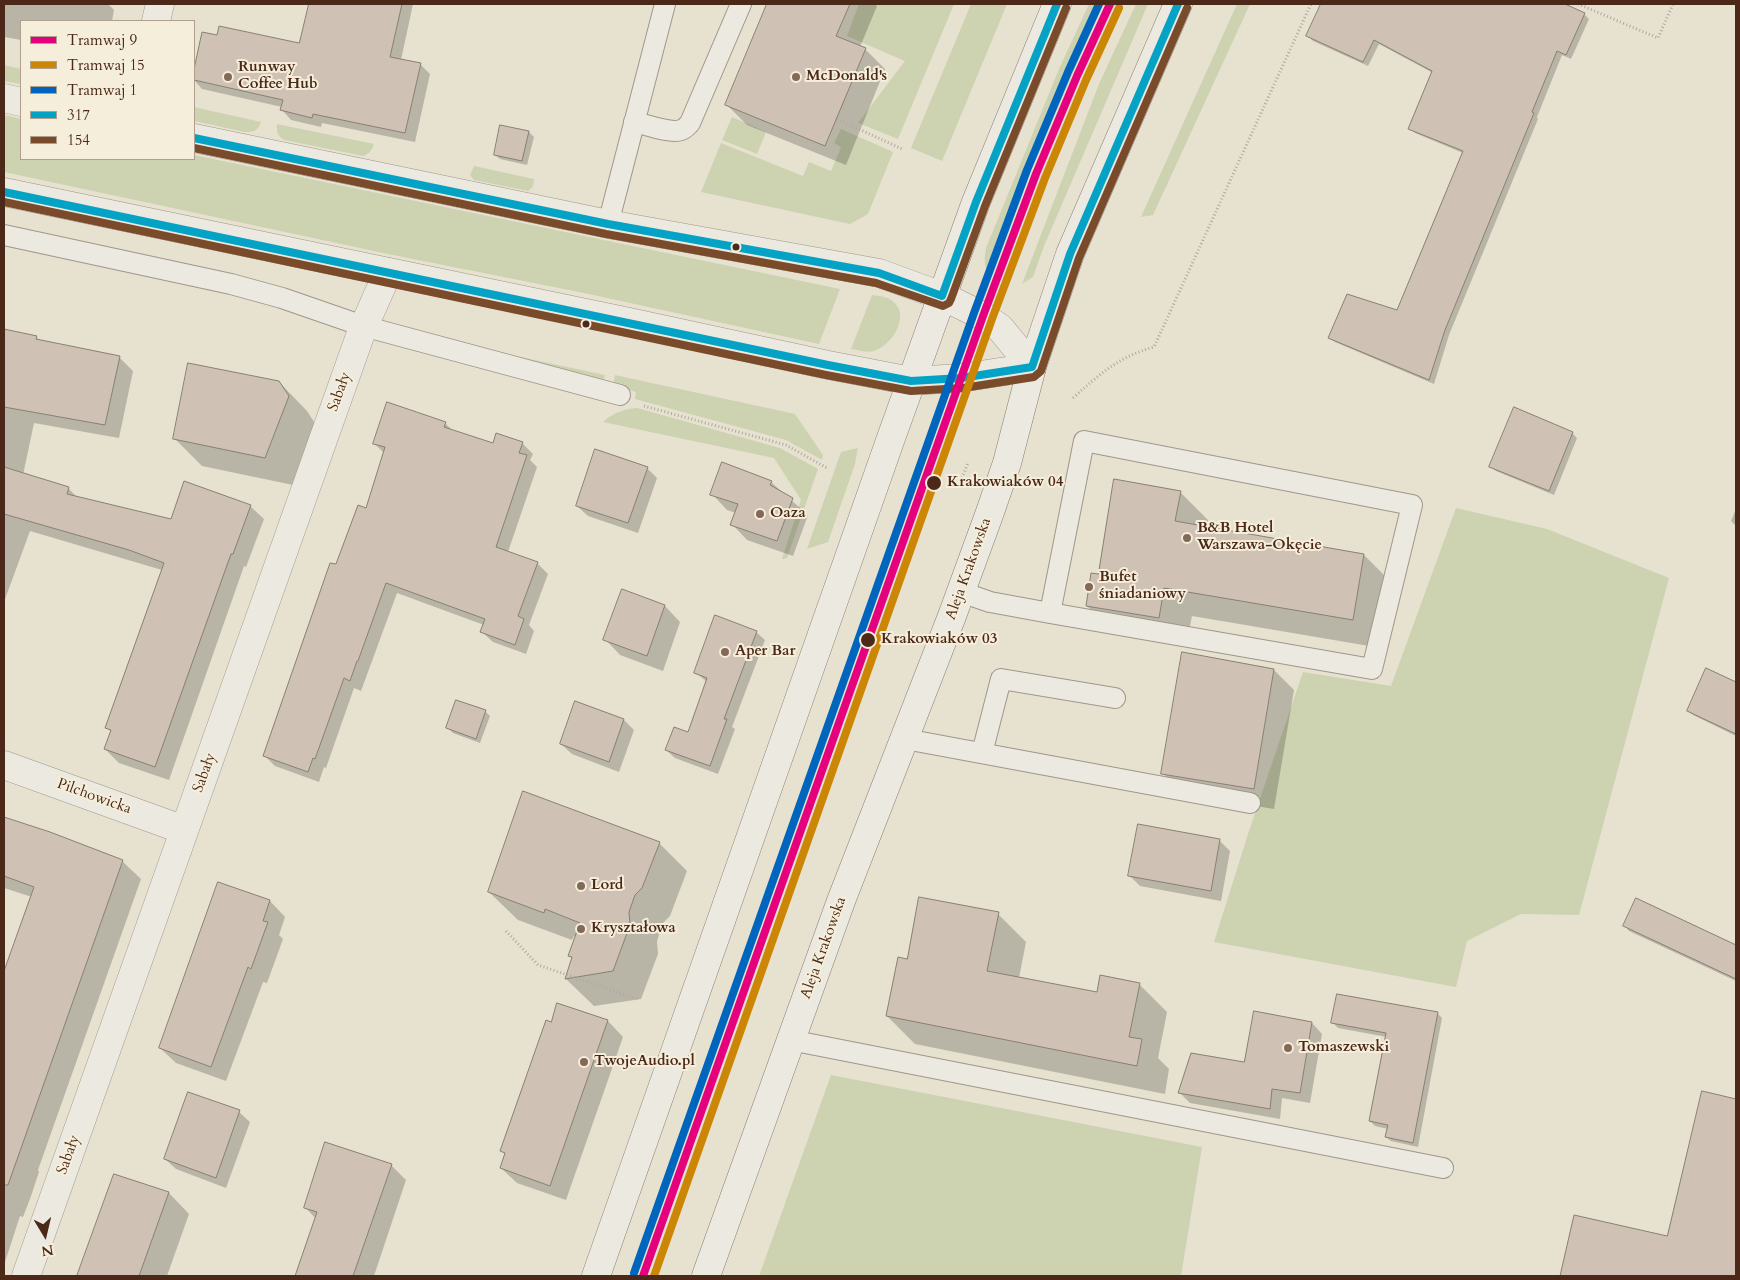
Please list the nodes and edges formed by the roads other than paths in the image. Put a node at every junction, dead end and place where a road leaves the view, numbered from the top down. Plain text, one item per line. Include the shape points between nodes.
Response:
1 (160, 4) edge
2 (665, 4) edge
3 (741, 4) edge
4 (1057, 4) edge
5 (1178, 4) edge
6 (156, 20) edge
7 (4, 98) edge
8 (20, 102) edge
9 (634, 122) junction
10 (195, 138) edge
11 (4, 192) edge
12 (608, 224) junction
13 (4, 235) edge
14 (388, 272) junction
15 (942, 296) junction
16 (363, 326) junction
17 (1032, 367) junction
18 (911, 381) junction
19 (620, 395) road end
20 (961, 592) junction
21 (1050, 613) junction
22 (1115, 698) dead end
23 (905, 739) junction
24 (982, 753) junction
25 (4, 765) edge
26 (1250, 803) dead end
27 (184, 830) junction
28 (790, 1040) junction
29 (1443, 1168) dead end
30 (26, 1276) edge
31 (596, 1276) edge
32 (706, 1276) edge

1 - 6 street
2 - 9 lane
3 - 9 lane via 687,127 672,131
4 - 15 street via 976,202
5 - 17 street, Aleja Krakowska via 1070,254
7 - 8 street
9 - 12 lane
10 - 12 street
11 - 14 street
12 - 15 street via 879,274
13 - 16 lane via 231,284
14 - 16 street, Sabały
14 - 18 street
15 - 17 street via 1000,328
15 - 18 street
16 - 19 lane
16 - 27 street, Sabały
17 - 18 street via 961,378
17 - 20 street, Aleja Krakowska via 1004,470
18 - 31 street
20 - 21 lane via 990,602
20 - 23 street, Aleja Krakowska
21 - 21 lane via 1084,442 1412,505 1372,669
22 - 24 lane via 1001,679
23 - 24 lane
23 - 28 street, Aleja Krakowska
24 - 26 lane
25 - 27 street, Pilchowicka
27 - 30 street, Sabały
28 - 29 lane
28 - 32 street, Aleja Krakowska

